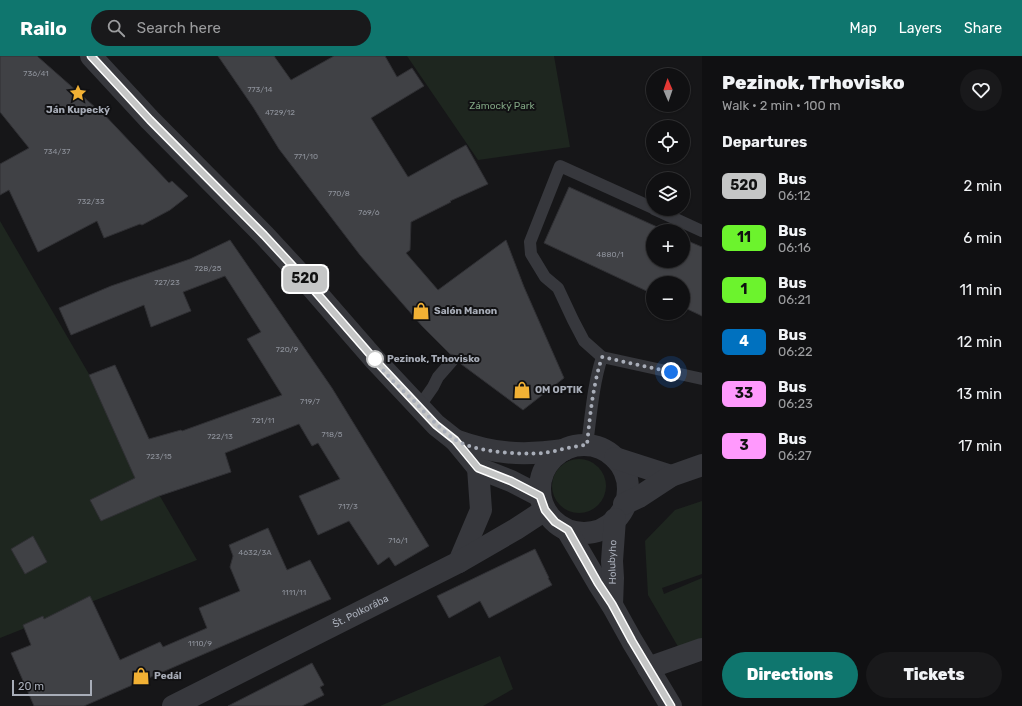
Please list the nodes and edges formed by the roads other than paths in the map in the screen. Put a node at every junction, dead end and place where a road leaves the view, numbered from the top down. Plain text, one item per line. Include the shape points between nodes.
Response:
1 (91, 56) edge
2 (646, 205) edge
3 (670, 216) edge
4 (702, 230) edge
5 (602, 357) junction
6 (452, 361) dead end
7 (702, 379) edge
8 (419, 407) junction
9 (455, 440) junction
10 (587, 445) junction
11 (564, 450) junction
12 (615, 458) junction
13 (702, 465) edge
14 (478, 468) junction
15 (671, 476) junction
16 (543, 503) junction
17 (620, 512) junction
18 (568, 530) junction
19 (459, 562) junction
20 (612, 604) junction
21 (702, 649) edge
22 (648, 668) junction
23 (173, 706) edge
24 (671, 706) edge

1 - 8 street via 150,120 264,235
2 - 5 lane via 560,166 530,242 530,254 545,277 558,288 584,341
3 - 4 lane
5 - 7 lane
5 - 10 lane via 591,405
6 - 8 lane via 438,377
8 - 9 street
9 - 11 street via 504,453
9 - 14 street
10 - 11 street
10 - 12 street via 607,452
11 - 16 street via 554,456 545,469 540,485
12 - 15 street
12 - 17 street via 621,466 627,485 627,495
13 - 15 street
14 - 16 street via 511,481
14 - 19 street via 481,510
15 - 17 street
16 - 18 street via 555,522
16 - 19 street, Št. Polkorába via 516,529
17 - 18 street via 607,526 598,530
17 - 20 street, Holubyho via 612,561
18 - 20 street, Holubyho
19 - 23 street, Št. Polkorába
20 - 22 street, Holubyho
21 - 22 street
22 - 24 street, Holubyho

